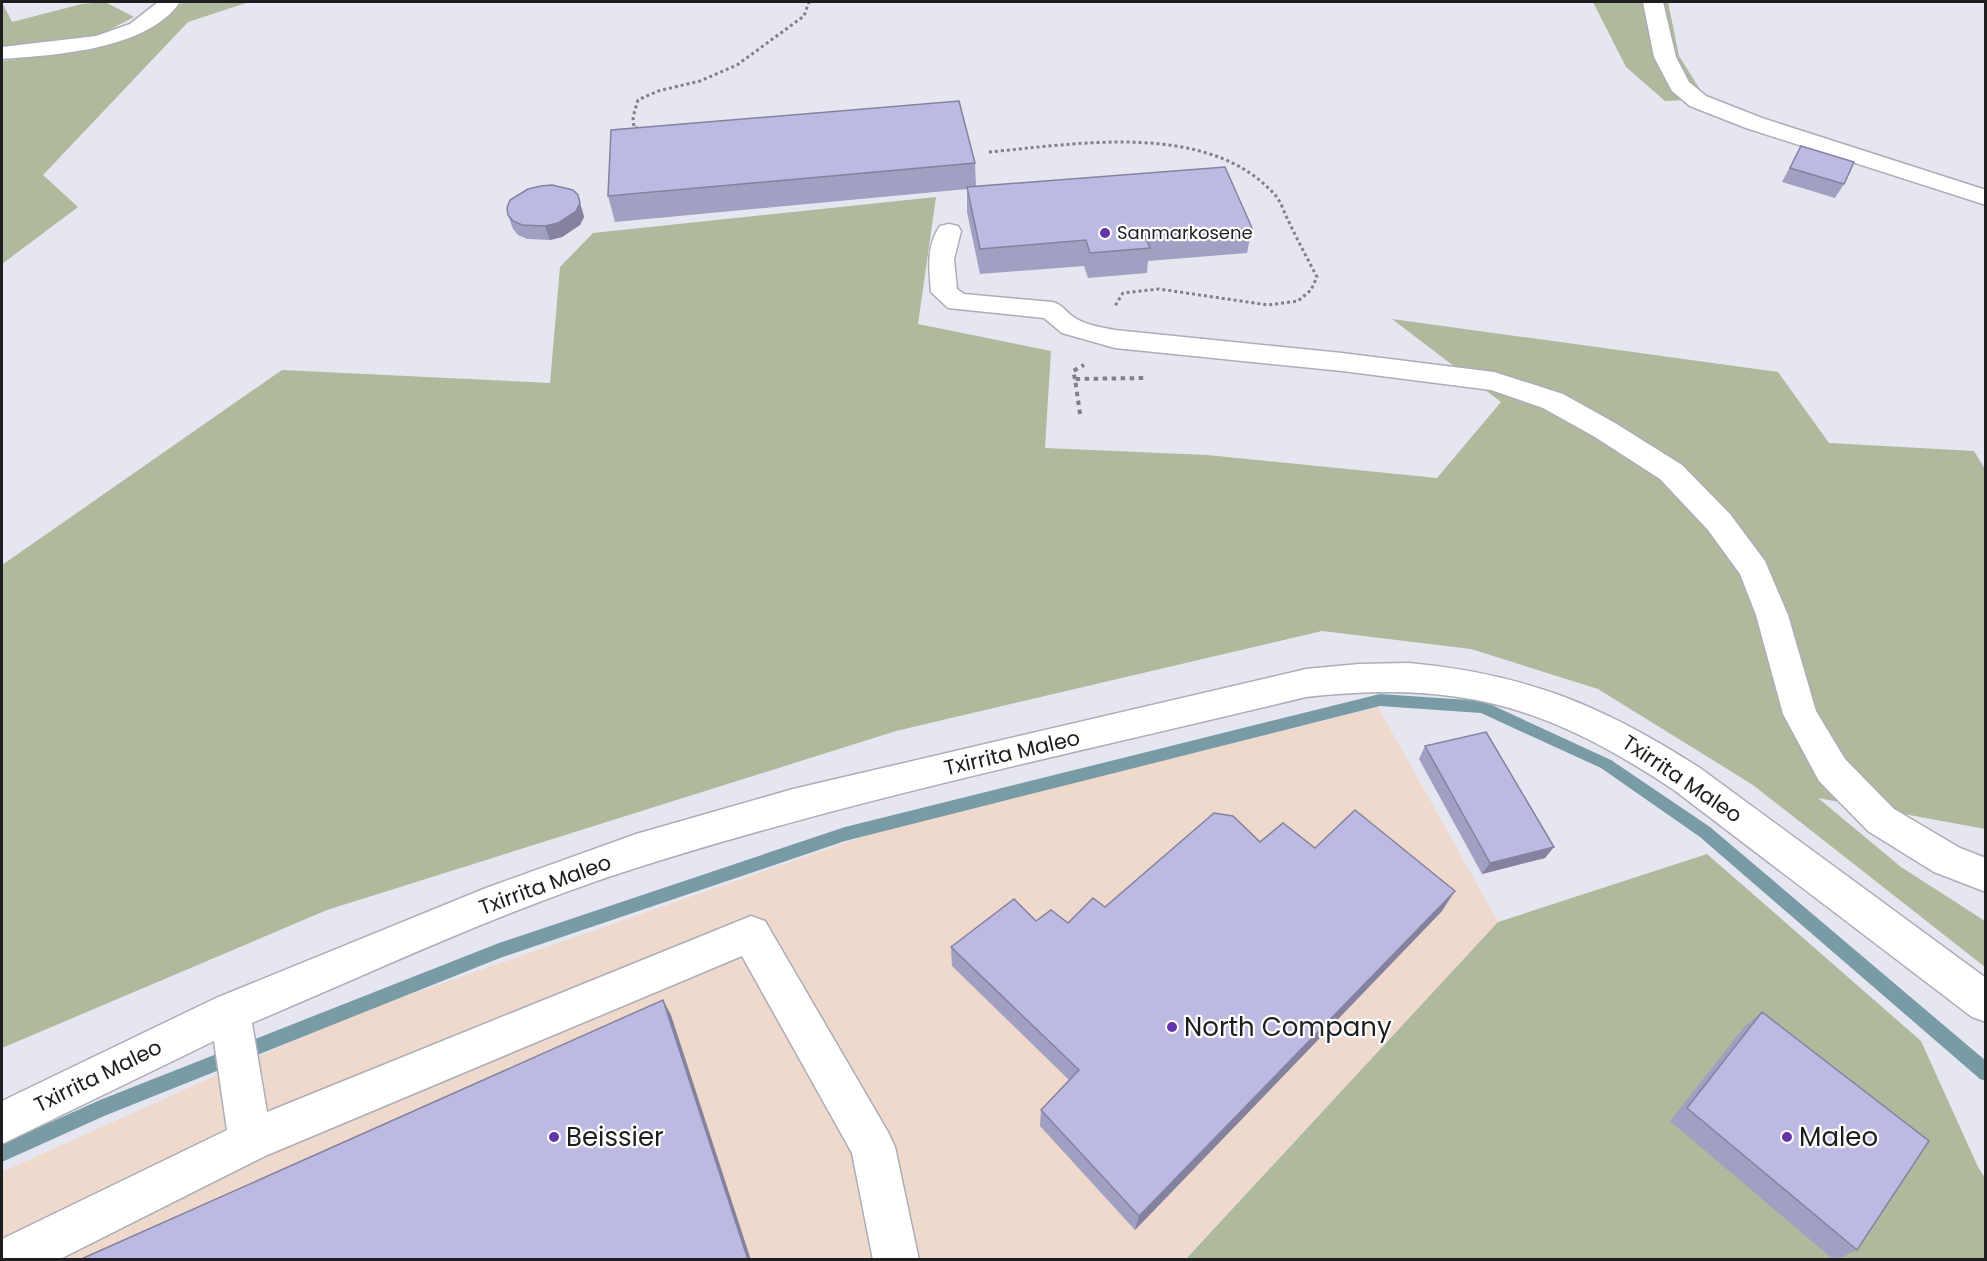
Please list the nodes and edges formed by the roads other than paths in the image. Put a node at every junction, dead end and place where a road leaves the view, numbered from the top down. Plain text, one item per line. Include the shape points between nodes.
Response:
1 (138, 2) edge
2 (1653, 2) edge
3 (166, 4) edge
4 (2, 53) edge
5 (1986, 198) edge
6 (949, 231) dead end
7 (1986, 875) edge
8 (1986, 1003) edge
9 (232, 1026) junction
10 (2, 1123) edge
11 (250, 1142) junction
12 (8, 1260) edge
13 (896, 1260) edge

1 - 3 street
2 - 5 street via 1665,57 1680,86 1698,101
3 - 4 street via 138,28 99,42
6 - 7 street via 941,259 944,292 957,302 1052,310 1056,318 1069,325 1115,339 1494,381 1553,401 1605,430 1671,472 1719,522 1754,570 1772,615 1800,714 1832,770 1881,820 1947,860
8 - 9 street, Txirrita Maleo via 1687,779 1626,740 1525,696 1443,679 1396,675 1306,683 793,805 636,851 500,900
9 - 10 street, Txirrita Maleo
9 - 11 street
11 - 12 street
11 - 13 street via 752,934 873,1147

